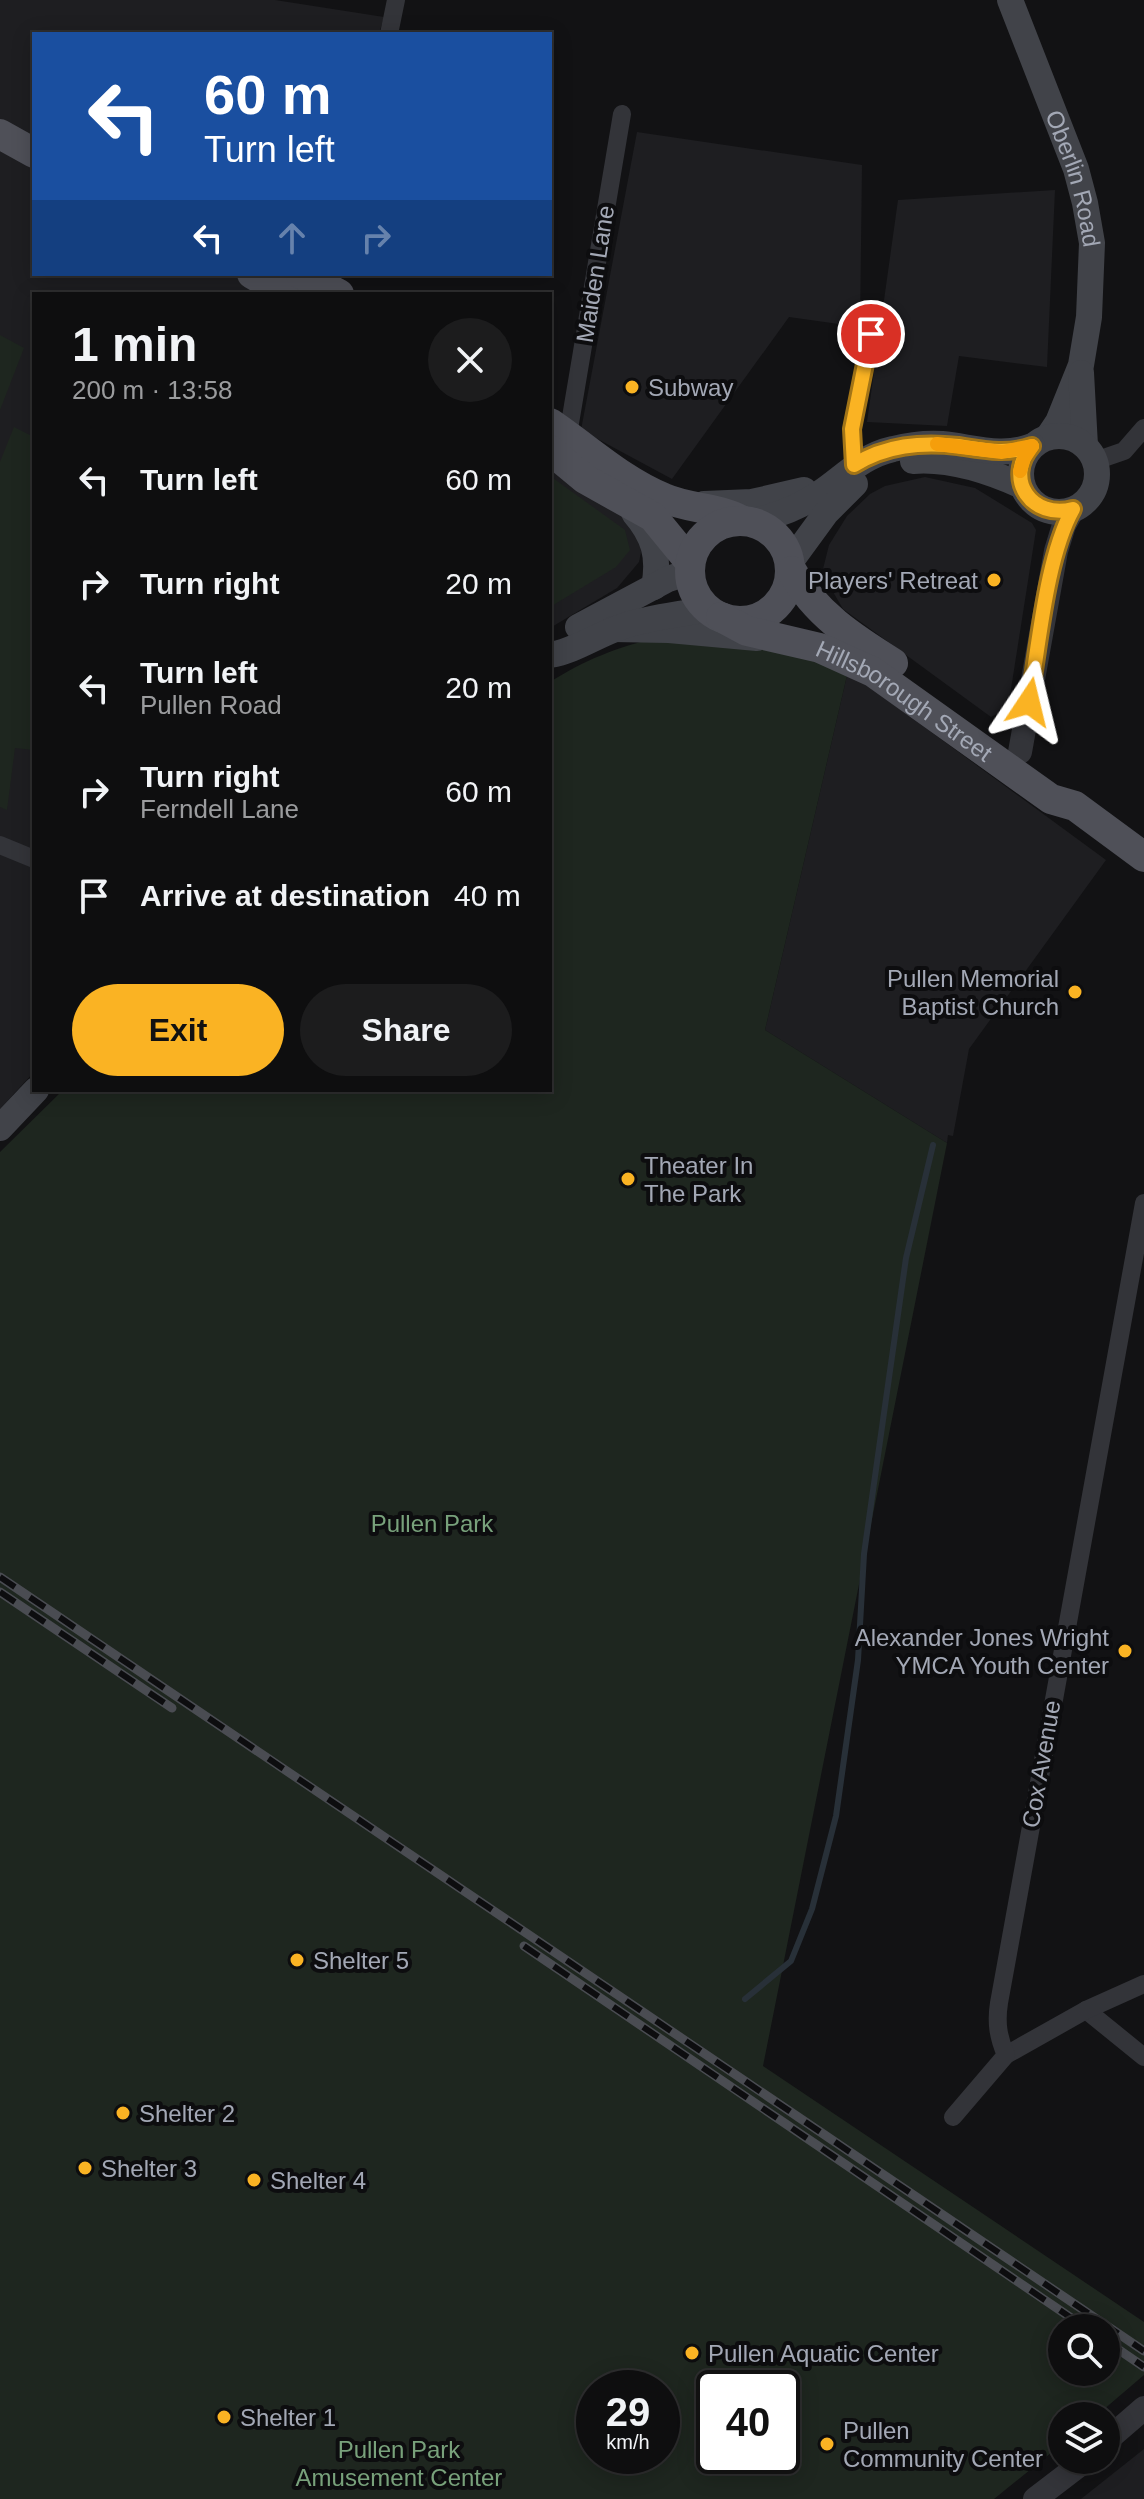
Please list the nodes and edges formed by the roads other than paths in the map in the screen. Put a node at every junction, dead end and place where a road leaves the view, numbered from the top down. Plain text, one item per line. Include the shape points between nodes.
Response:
1 (396, 0) edge
2 (1010, 0) edge
3 (389, 32) edge
4 (0, 112) edge
5 (622, 114) dead end
6 (32, 129) edge
7 (0, 134) edge
8 (32, 152) edge
9 (256, 276) edge
10 (306, 276) edge
11 (336, 288) edge
12 (284, 292) edge
13 (871, 334) dead end
14 (1081, 365) junction
15 (1144, 428) edge
16 (556, 436) edge
17 (1040, 441) junction
18 (1090, 453) junction
19 (846, 472) junction
20 (1022, 486) junction
21 (622, 501) junction
22 (681, 504) junction
23 (1073, 509) junction
24 (747, 521) junction
25 (791, 566) junction
26 (690, 567) junction
27 (654, 587) junction
28 (714, 613) junction
29 (613, 629) junction
30 (795, 642) junction
31 (552, 652) edge
32 (552, 654) edge
33 (1020, 752) junction
34 (1075, 806) junction
35 (0, 845) edge
36 (1144, 857) edge
37 (32, 858) edge
38 (34, 1092) edge
39 (0, 1128) edge
40 (1144, 1203) edge
41 (1144, 1984) edge
42 (1086, 2010) junction
43 (1006, 2055) junction
44 (1144, 2057) edge
45 (953, 2117) dead end
46 (1144, 2408) edge
47 (1120, 2429) edge
48 (1068, 2474) edge
49 (1035, 2499) edge

1 - 3 street
2 - 14 main road, Oberlin Road via 1085,203 1092,278
4 - 6 main road
5 - 16 street, Maiden Lane
7 - 8 main road
9 - 12 main road
10 - 11 main road
13 - 19 street
14 - 17 main road, Oberlin Road via 1058,422
14 - 18 main road, Oberlin Road
15 - 18 street via 1124,451
16 - 21 main road via 585,479
16 - 22 main road
17 - 18 main road via 1068,436
17 - 19 main road via 1002,452 926,443 878,453
17 - 20 main road via 1021,465
18 - 23 main road via 1097,470 1095,488
19 - 22 main road via 762,500
19 - 24 main road via 797,507
20 - 23 main road via 1043,509
20 - 25 main road via 990,472 941,462 917,460 881,469 849,488
21 - 26 main road via 653,517
21 - 27 main road via 646,527 656,548
22 - 24 main road
23 - 33 street via 1056,551
24 - 25 main road via 776,536
24 - 26 main road via 715,527 702,537
25 - 28 main road via 781,599 770,611 737,621
25 - 33 main road, Hillsborough Street via 810,601 834,622
26 - 27 main road
26 - 28 main road via 697,597
27 - 31 main road via 570,631
28 - 29 main road via 648,618
28 - 30 main road, Hillsborough Street via 747,631
29 - 30 main road
29 - 32 main road
30 - 34 main road, Hillsborough Street via 873,672 1051,799
33 - 34 main road, Hillsborough Street via 1062,781
34 - 36 main road, Hillsborough Street
35 - 37 street
38 - 39 main road
40 - 43 street, Cox Avenue via 996,2016
41 - 42 street
42 - 43 street
42 - 44 street
43 - 45 street
46 - 47 street
48 - 49 street

